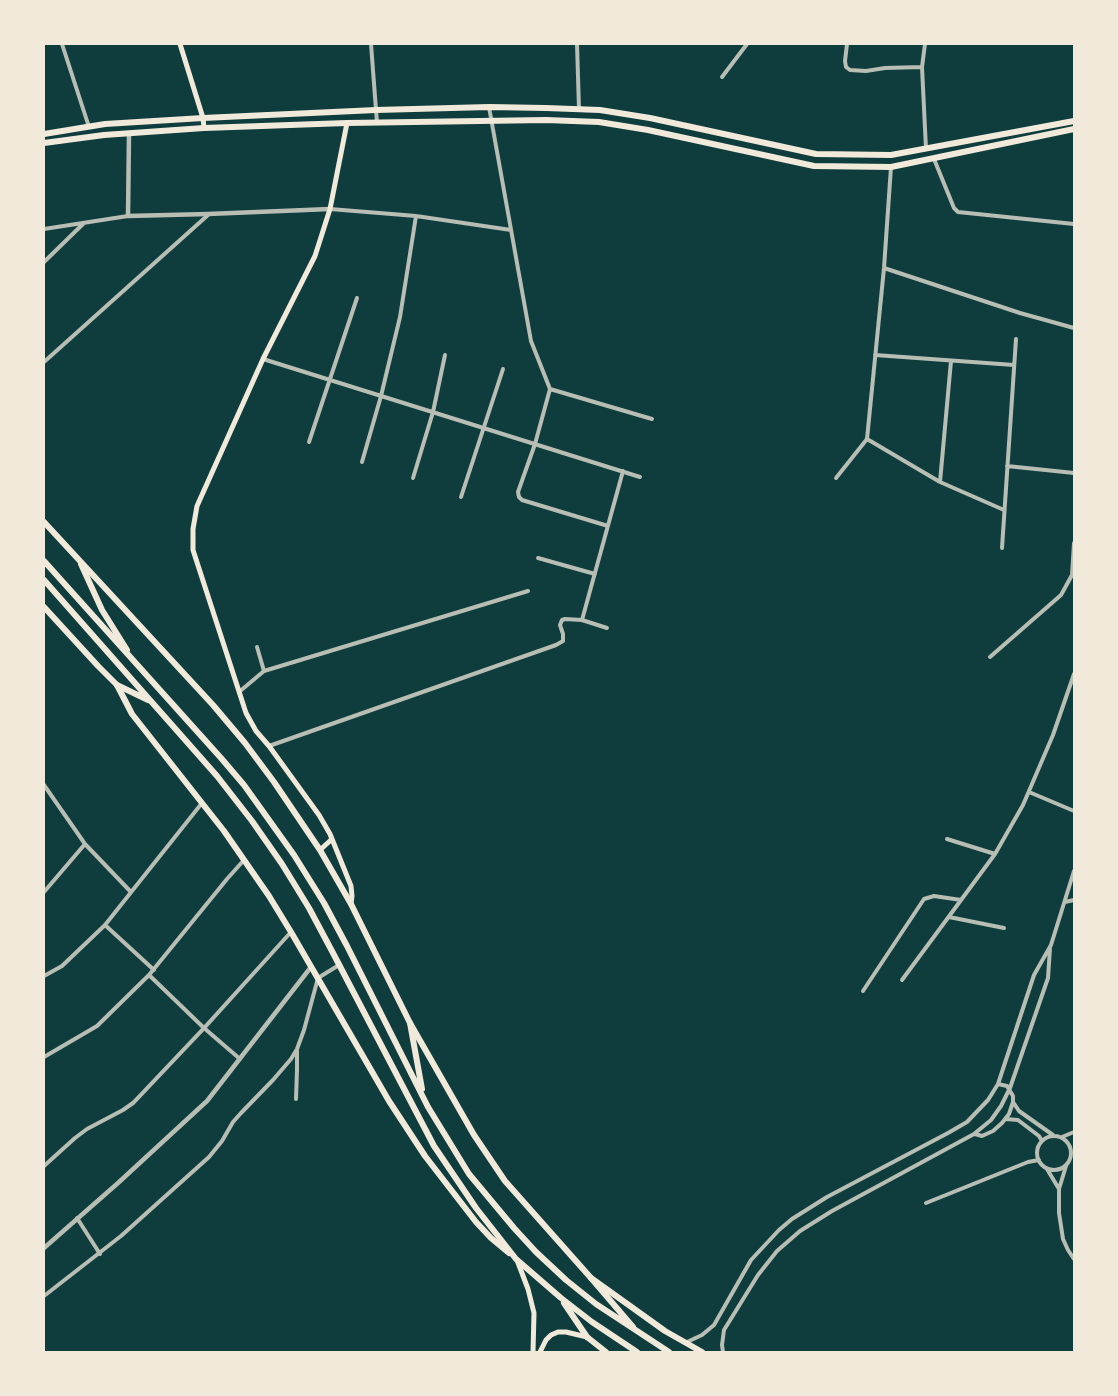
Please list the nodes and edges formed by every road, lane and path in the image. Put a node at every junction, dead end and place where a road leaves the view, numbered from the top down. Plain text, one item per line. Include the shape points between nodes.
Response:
1 (62, 44) edge
2 (180, 44) edge
3 (371, 44) edge
4 (577, 44) edge
5 (747, 44) edge
6 (846, 44) edge
7 (925, 44) edge
8 (922, 67) junction
9 (722, 77) dead end
10 (489, 107) junction
11 (579, 109) junction
12 (376, 110) junction
13 (203, 117) junction
14 (1074, 121) edge
15 (492, 122) junction
16 (347, 123) junction
17 (377, 123) junction
18 (89, 127) junction
19 (204, 128) junction
20 (1074, 129) edge
21 (44, 134) edge
22 (129, 134) junction
23 (44, 143) edge
24 (926, 149) junction
25 (934, 159) junction
26 (891, 167) junction
27 (330, 209) junction
28 (208, 214) junction
29 (128, 216) junction
30 (416, 216) junction
31 (85, 223) junction
32 (1074, 224) edge
33 (44, 230) edge
34 (511, 230) junction
35 (44, 262) edge
36 (884, 268) junction
37 (357, 298) dead end
38 (1074, 328) edge
39 (1016, 339) dead end
40 (445, 355) dead end
41 (875, 356) junction
42 (263, 359) junction
43 (951, 361) junction
44 (44, 362) edge
45 (1014, 365) junction
46 (503, 369) dead end
47 (330, 380) junction
48 (550, 389) junction
49 (381, 396) junction
50 (433, 412) junction
51 (652, 420) dead end
52 (484, 428) junction
53 (867, 439) junction
54 (309, 442) dead end
55 (534, 444) junction
56 (362, 462) dead end
57 (1007, 466) junction
58 (623, 471) junction
59 (1074, 474) edge
60 (640, 477) dead end
61 (413, 478) dead end
62 (836, 478) dead end
63 (940, 482) junction
64 (461, 497) dead end
65 (1004, 510) junction
66 (44, 522) edge
67 (608, 526) junction
68 (1074, 543) edge
69 (1002, 548) dead end
70 (538, 558) dead end
71 (44, 561) edge
72 (81, 564) junction
73 (595, 574) junction
74 (44, 580) edge
75 (528, 591) dead end
76 (44, 607) edge
77 (582, 620) junction
78 (607, 628) dead end
79 (257, 646) dead end
80 (990, 657) dead end
81 (131, 658) junction
82 (264, 671) junction
83 (1074, 674) edge
84 (117, 685) junction
85 (239, 692) junction
86 (151, 702) junction
87 (269, 747) junction
88 (44, 788) edge
89 (1029, 792) junction
90 (202, 802) junction
91 (1074, 811) edge
92 (332, 839) junction
93 (947, 839) dead end
94 (85, 844) junction
95 (320, 850) junction
96 (995, 854) junction
97 (244, 860) junction
98 (1074, 872) edge
99 (130, 891) junction
100 (44, 892) edge
101 (961, 900) junction
102 (1074, 900) edge
103 (1065, 902) junction
104 (351, 904) junction
105 (949, 917) junction
106 (105, 924) junction
107 (1004, 928) dead end
108 (291, 932) junction
109 (1051, 945) junction
110 (340, 964) junction
111 (311, 967) junction
112 (154, 970) junction
113 (149, 975) junction
114 (44, 976) edge
115 (318, 978) junction
116 (902, 980) dead end
117 (863, 991) dead end
118 (410, 1023) junction
119 (204, 1028) junction
120 (297, 1049) junction
121 (44, 1057) edge
122 (240, 1059) junction
123 (998, 1084) junction
124 (1010, 1088) junction
125 (296, 1099) dead end
126 (424, 1099) junction
127 (1013, 1102) junction
128 (1006, 1119) junction
129 (1074, 1132) edge
130 (974, 1134) junction
131 (1054, 1136) junction
132 (1062, 1137) junction
133 (1042, 1141) junction
134 (1074, 1143) edge
135 (1071, 1150) junction
136 (1039, 1160) junction
137 (1066, 1165) junction
138 (44, 1166) edge
139 (1047, 1169) junction
140 (1059, 1189) junction
141 (926, 1203) dead end
142 (77, 1218) junction
143 (44, 1248) edge
144 (100, 1254) junction
145 (516, 1259) junction
146 (1074, 1259) edge
147 (591, 1278) junction
148 (44, 1296) edge
149 (561, 1298) junction
150 (640, 1334) junction
151 (587, 1337) junction
152 (685, 1343) junction
153 (533, 1353) edge
154 (540, 1353) edge
155 (606, 1353) edge
156 (637, 1353) edge
157 (669, 1353) edge
158 (702, 1353) edge
159 (723, 1353) edge

1 - 18 street
2 - 13 main road
3 - 12 street
4 - 11 street
5 - 9 street
6 - 8 street via 846,68 855,71
7 - 8 street
8 - 24 street
10 - 11 main road
10 - 12 main road
10 - 15 street
11 - 24 main road via 650,118 816,154 891,155
12 - 13 main road
12 - 17 street
13 - 18 main road
13 - 19 main road
14 - 24 main road
15 - 17 main road
15 - 26 main road via 599,122 814,166
15 - 34 street
16 - 17 main road
16 - 19 main road
16 - 27 main road
18 - 21 main road
19 - 22 main road
20 - 25 main road
22 - 23 main road
22 - 29 street
25 - 26 main road
25 - 32 street via 958,212
26 - 36 street
27 - 28 street
27 - 30 street
27 - 42 main road via 315,256
28 - 29 street
28 - 44 street
29 - 31 street
30 - 34 street
30 - 49 street via 400,317
31 - 33 street
31 - 35 street
34 - 48 street via 531,341
36 - 38 street
36 - 41 street
37 - 47 street
39 - 45 street
40 - 50 street
41 - 43 street
41 - 53 street
42 - 47 street
42 - 85 main road via 197,506 193,529 193,550
43 - 45 street
43 - 63 street
45 - 57 street
46 - 52 street
47 - 49 street
47 - 54 street
48 - 51 street
48 - 55 street
49 - 50 street
49 - 56 street
50 - 52 street
50 - 61 street
52 - 55 street
52 - 64 street
53 - 62 street
53 - 63 street
55 - 58 street
55 - 67 street via 519,497
57 - 59 street
57 - 65 street
58 - 60 street
58 - 67 street
63 - 65 street
65 - 69 street
66 - 72 main road
67 - 73 street
68 - 80 street via 1072,575 1062,595
70 - 73 street
71 - 81 main road
72 - 81 main road via 102,610
72 - 95 main road via 245,743
73 - 77 street
74 - 86 main road
75 - 82 street
76 - 84 main road
77 - 78 street
77 - 87 street via 562,620 563,641 556,645
79 - 82 street
81 - 126 main road via 244,785 294,855 347,946
82 - 85 street
83 - 89 street
84 - 86 main road
84 - 90 main road via 132,714
85 - 87 main road via 246,713
86 - 110 main road via 252,821 282,864
87 - 92 main road via 319,814
88 - 94 street
89 - 91 street
89 - 96 street
90 - 97 main road
90 - 99 street
92 - 95 main road
92 - 104 main road via 351,886
93 - 96 street
94 - 99 street
94 - 100 street
95 - 104 main road
96 - 101 street
97 - 108 main road
97 - 112 street
98 - 103 street
99 - 106 street
101 - 105 street
101 - 117 street via 934,896 924,899
102 - 103 street
103 - 109 street
104 - 118 main road
105 - 107 street
105 - 116 street
106 - 112 street
106 - 114 street via 62,966
108 - 111 main road
108 - 119 street
109 - 123 street via 1034,975
109 - 124 street via 1048,978
110 - 115 street
110 - 145 main road via 434,1146
111 - 115 main road
111 - 122 street
112 - 113 street
113 - 119 street
113 - 121 street via 97,1026
115 - 120 street
115 - 145 main road via 425,1156 476,1222
118 - 126 main road
118 - 147 main road via 505,1181
119 - 122 street
119 - 138 street via 133,1103 87,1129
120 - 125 street
120 - 144 street via 233,1122 209,1157
122 - 142 street via 207,1101
123 - 124 street
123 - 152 street via 967,1122 792,1219 751,1260 714,1325
124 - 127 street
124 - 130 street via 991,1120
126 - 150 main road via 469,1174 536,1252 596,1304
127 - 128 street
127 - 131 street via 1019,1111
128 - 130 street via 987,1134
128 - 133 street via 1018,1120
129 - 132 street
130 - 159 street via 832,1211 777,1251 724,1329
131 - 132 street
131 - 133 street
132 - 135 street
133 - 136 street via 1037,1152
134 - 135 street
135 - 137 street
136 - 139 street
136 - 141 street
137 - 139 street via 1059,1170
137 - 140 street
139 - 140 street
140 - 146 street via 1063,1239
142 - 143 street
142 - 144 street
144 - 148 street
145 - 149 main road
145 - 153 main road via 534,1313
147 - 150 main road
147 - 152 main road
149 - 151 main road
149 - 156 main road
150 - 157 main road
151 - 154 main road via 558,1332 546,1340
151 - 155 main road
152 - 158 main road

